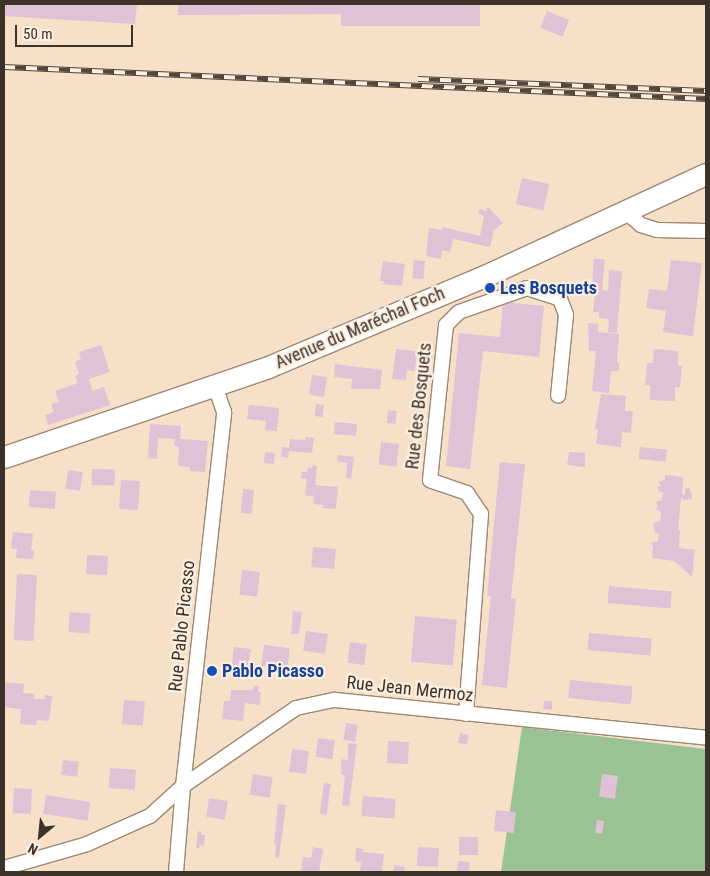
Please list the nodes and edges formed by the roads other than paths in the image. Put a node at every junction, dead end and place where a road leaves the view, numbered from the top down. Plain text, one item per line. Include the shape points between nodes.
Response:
1 (706, 174) edge
2 (629, 209) junction
3 (706, 231) edge
4 (216, 386) junction
5 (558, 396) dead end
6 (4, 457) edge
7 (466, 714) junction
8 (706, 738) edge
9 (183, 786) junction
10 (4, 868) edge
11 (176, 872) edge

1 - 2 main road, Avenue du Maréchal Foch
2 - 3 street via 641,225 656,230
2 - 4 main road, Avenue du Maréchal Foch via 487,275
4 - 6 main road, Avenue du Maréchal Foch
4 - 9 street, Rue Pablo Picasso via 224,412
5 - 7 street, Rue des Bosquets via 566,315 560,299 527,288 459,312 446,324 430,480 466,493 482,514
7 - 8 street, Rue Jean Mermoz
7 - 9 street, Rue Jean Mermoz via 335,700 296,708
9 - 10 street, Rue Jean Mermoz via 150,816 112,834 68,851
9 - 11 street, Rue Pablo Picasso

